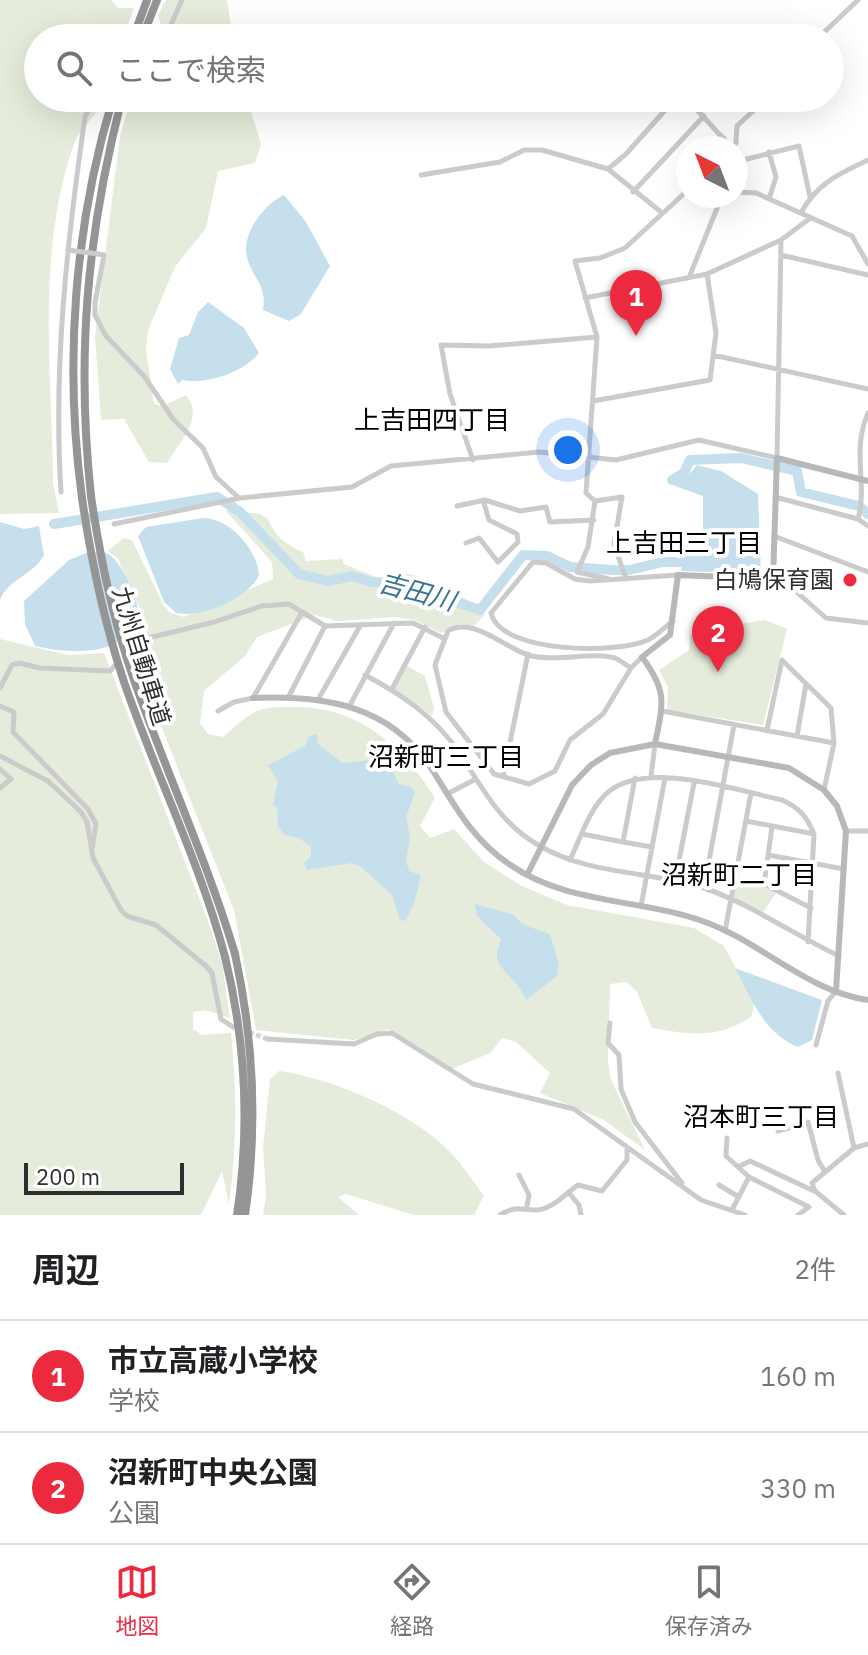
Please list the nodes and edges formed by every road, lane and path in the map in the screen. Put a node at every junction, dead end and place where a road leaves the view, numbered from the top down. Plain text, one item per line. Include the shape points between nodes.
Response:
1 (182, 0) edge
2 (858, 0) edge
3 (150, 4) edge
4 (140, 24) edge
5 (146, 24) edge
6 (171, 24) edge
7 (833, 24) edge
8 (88, 112) edge
9 (111, 112) edge
10 (115, 112) edge
11 (664, 112) edge
12 (700, 112) edge
13 (752, 112) edge
14 (704, 116) junction
15 (110, 123) junction
16 (722, 136) edge
17 (736, 136) edge
18 (769, 152) junction
19 (748, 158) edge
20 (868, 160) edge
21 (608, 169) junction
22 (421, 175) dead end
23 (633, 192) junction
24 (748, 193) edge
25 (810, 197) junction
26 (769, 199) junction
27 (676, 200) edge
28 (717, 208) edge
29 (802, 211) junction
30 (661, 212) junction
31 (809, 219) junction
32 (781, 240) junction
33 (67, 250) junction
34 (781, 255) junction
35 (868, 262) edge
36 (707, 274) junction
37 (690, 275) junction
38 (868, 275) edge
39 (585, 298) junction
40 (597, 337) junction
41 (712, 355) junction
42 (779, 368) junction
43 (868, 389) edge
44 (593, 401) junction
45 (868, 413) edge
46 (777, 458) junction
47 (589, 459) junction
48 (473, 460) junction
49 (866, 482) edge
50 (61, 492) dead end
51 (775, 497) junction
52 (240, 498) junction
53 (483, 500) junction
54 (595, 501) junction
55 (457, 506) dead end
56 (858, 519) junction
57 (594, 520) junction
58 (114, 524) dead end
59 (868, 526) edge
60 (774, 536) junction
61 (466, 543) dead end
62 (868, 572) edge
63 (678, 575) junction
64 (626, 579) junction
65 (773, 579) junction
66 (611, 580) junction
67 (301, 614) junction
68 (674, 621) junction
69 (394, 623) junction
70 (868, 623) edge
71 (325, 626) junction
72 (360, 626) junction
73 (425, 627) junction
74 (443, 638) junction
75 (528, 654) junction
76 (642, 657) junction
77 (631, 668) junction
78 (365, 675) junction
79 (806, 683) junction
80 (0, 688) edge
81 (392, 689) junction
82 (289, 696) junction
83 (253, 698) junction
84 (319, 698) junction
85 (350, 705) junction
86 (0, 706) edge
87 (218, 711) dead end
88 (662, 711) junction
89 (734, 725) junction
90 (767, 730) junction
91 (797, 736) junction
92 (834, 743) junction
93 (655, 744) junction
94 (0, 756) edge
95 (728, 757) junction
96 (0, 769) edge
97 (651, 776) junction
98 (503, 777) junction
99 (635, 777) junction
100 (665, 778) junction
101 (474, 780) junction
102 (694, 783) junction
103 (0, 788) edge
104 (722, 788) junction
105 (824, 790) junction
106 (751, 793) junction
107 (446, 794) junction
108 (746, 821) junction
109 (772, 827) junction
110 (846, 831) junction
111 (868, 831) edge
112 (582, 834) junction
113 (814, 834) junction
114 (623, 842) junction
115 (540, 847) junction
116 (652, 847) junction
117 (92, 850) junction
118 (768, 855) junction
119 (570, 860) junction
120 (814, 863) junction
121 (845, 870) junction
122 (527, 875) junction
123 (647, 875) junction
124 (735, 878) junction
125 (675, 881) junction
126 (764, 884) junction
127 (704, 888) junction
128 (731, 899) junction
129 (641, 906) junction
130 (811, 908) junction
131 (725, 931) junction
132 (808, 942) junction
133 (230, 956) junction
134 (839, 956) junction
135 (836, 991) junction
136 (868, 1000) edge
137 (610, 1023) dead end
138 (233, 1027) dead end
139 (267, 1039) tunnel mouth
140 (816, 1045) dead end
141 (838, 1073) dead end
142 (778, 1131) dead end
143 (727, 1138) dead end
144 (868, 1144) edge
145 (854, 1148) junction
146 (627, 1149) junction
147 (740, 1166) junction
148 (825, 1172) junction
149 (519, 1175) dead end
150 (749, 1177) junction
151 (719, 1185) dead end
152 (685, 1186) junction
153 (815, 1191) junction
154 (569, 1193) junction
155 (739, 1197) junction
156 (527, 1206) junction
157 (732, 1210) junction
158 (237, 1215) edge
159 (245, 1215) edge
160 (500, 1215) edge
161 (581, 1215) edge
162 (745, 1215) edge
163 (798, 1215) edge
164 (844, 1215) edge

1 - 6 street
2 - 7 street
3 - 4 highway
3 - 5 highway
8 - 33 street
9 - 15 highway, 九州自動車道
10 - 15 highway, 九州自動車道
11 - 21 street
12 - 14 street
13 - 17 street via 737,126
14 - 16 street
14 - 23 street
15 - 133 highway, 九州自動車道, bridge via 84,304 86,497 124,651 215,890
18 - 19 street
18 - 25 street via 799,146
18 - 26 street via 776,177
20 - 25 street via 830,178
21 - 22 street via 524,150 500,162
21 - 23 street
23 - 30 street
24 - 26 street
25 - 29 street
26 - 29 street
27 - 30 street
28 - 37 street
29 - 31 street
30 - 39 street via 625,248 575,261
31 - 32 street
31 - 35 street via 852,236
32 - 34 street
32 - 36 street
33 - 50 street via 57,404
33 - 52 street, bridge via 104,255 95,315 106,336 203,448 216,477
34 - 38 street
34 - 42 street
36 - 37 street
36 - 41 street via 716,333
37 - 39 street
39 - 40 street
40 - 44 street
40 - 48 street via 441,345 450,394
41 - 42 street
41 - 44 street via 710,380
42 - 43 street
42 - 46 street
44 - 47 street
45 - 49 street via 859,461
46 - 47 street via 699,440 616,460
46 - 49 street
46 - 51 street
47 - 48 street via 539,452
47 - 54 street via 586,493
48 - 52 street via 391,466 352,487
49 - 56 street
51 - 56 street
51 - 60 street
52 - 58 street
53 - 55 street
53 - 57 street via 520,511 546,507 550,522
53 - 61 street via 489,520 517,534 518,542 498,562 479,538
54 - 57 street
54 - 64 street via 622,497 614,544
56 - 59 street
57 - 66 street via 577,572
60 - 62 street
60 - 65 street
63 - 64 street
63 - 65 street
63 - 68 street
64 - 66 street
65 - 70 street via 783,580 826,618
66 - 68 street via 575,579 533,562 494,608 492,618 536,644 590,648 647,641
67 - 71 street
67 - 80 street via 289,604 262,606 136,641 110,671 19,663 12,665
67 - 83 street
68 - 76 street via 670,635
69 - 72 street
69 - 73 street
69 - 78 street
71 - 72 street
71 - 82 street
72 - 84 street
73 - 74 street
73 - 81 street
74 - 75 street via 453,627 467,626
74 - 98 street via 435,665 446,712 484,765
75 - 77 street via 554,660 611,657
75 - 98 street
76 - 77 street
76 - 88 street via 661,684
77 - 98 street via 603,714 570,740 555,771 529,784
78 - 81 street
78 - 85 street
79 - 90 street via 782,660
79 - 91 street
79 - 92 street via 831,708
81 - 101 street via 432,720 458,750
82 - 83 street
82 - 84 street
83 - 87 street
84 - 85 street
85 - 107 street via 406,739
86 - 117 street via 14,712 13,732 88,809 96,824
88 - 89 street
88 - 93 street
89 - 90 street
89 - 95 street
90 - 91 street
91 - 92 street
92 - 105 street
93 - 95 street
93 - 97 street
93 - 115 street via 622,749 591,765 572,785
94 - 117 street via 31,770 69,799 87,822
95 - 104 street
95 - 105 street via 789,768
96 - 103 street via 11,779
97 - 99 street
97 - 100 street
99 - 112 street via 605,795
99 - 114 street
100 - 102 street
100 - 116 street
101 - 107 street
101 - 115 street via 501,816
102 - 104 street
102 - 125 street
104 - 106 street
104 - 127 street
105 - 110 street
106 - 108 street
106 - 113 street via 796,806
107 - 122 street via 482,842
108 - 109 street
108 - 124 street
109 - 113 street
109 - 118 street
110 - 111 street
110 - 121 street
112 - 114 street
112 - 119 street
113 - 120 street
114 - 116 street
115 - 119 street
115 - 122 street
116 - 123 street
117 - 138 street via 127,916 156,925 212,973 221,1019
118 - 120 street
118 - 126 street
119 - 123 street
120 - 121 street
120 - 130 street
121 - 134 street
122 - 129 street via 575,894
123 - 125 street
123 - 129 street
124 - 126 street
124 - 128 street
125 - 127 street
126 - 130 street
127 - 128 street
128 - 131 street
128 - 132 street
129 - 131 street
130 - 132 street
131 - 135 street
132 - 134 street
133 - 158 highway, 九州自動車道 via 245,1094
133 - 159 highway, 九州自動車道 via 249,1032 254,1094
134 - 135 street
135 - 136 street
135 - 140 street via 828,1001
137 - 152 street via 608,1043 619,1055 621,1089 635,1122
139 - 146 street via 354,1044 392,1033 473,1084 574,1109
141 - 145 street
142 - 148 street via 808,1122
143 - 147 street via 726,1156
144 - 145 street
145 - 148 street
146 - 152 street
146 - 154 street via 627,1160 602,1191 584,1184
147 - 150 street
147 - 153 street via 750,1161
148 - 153 street via 812,1183
149 - 156 street via 529,1195
150 - 155 street
150 - 163 street via 809,1207
151 - 155 street
152 - 157 street via 701,1200
153 - 164 street
154 - 156 street via 538,1210
154 - 161 street
155 - 157 street
156 - 160 street
157 - 162 street

